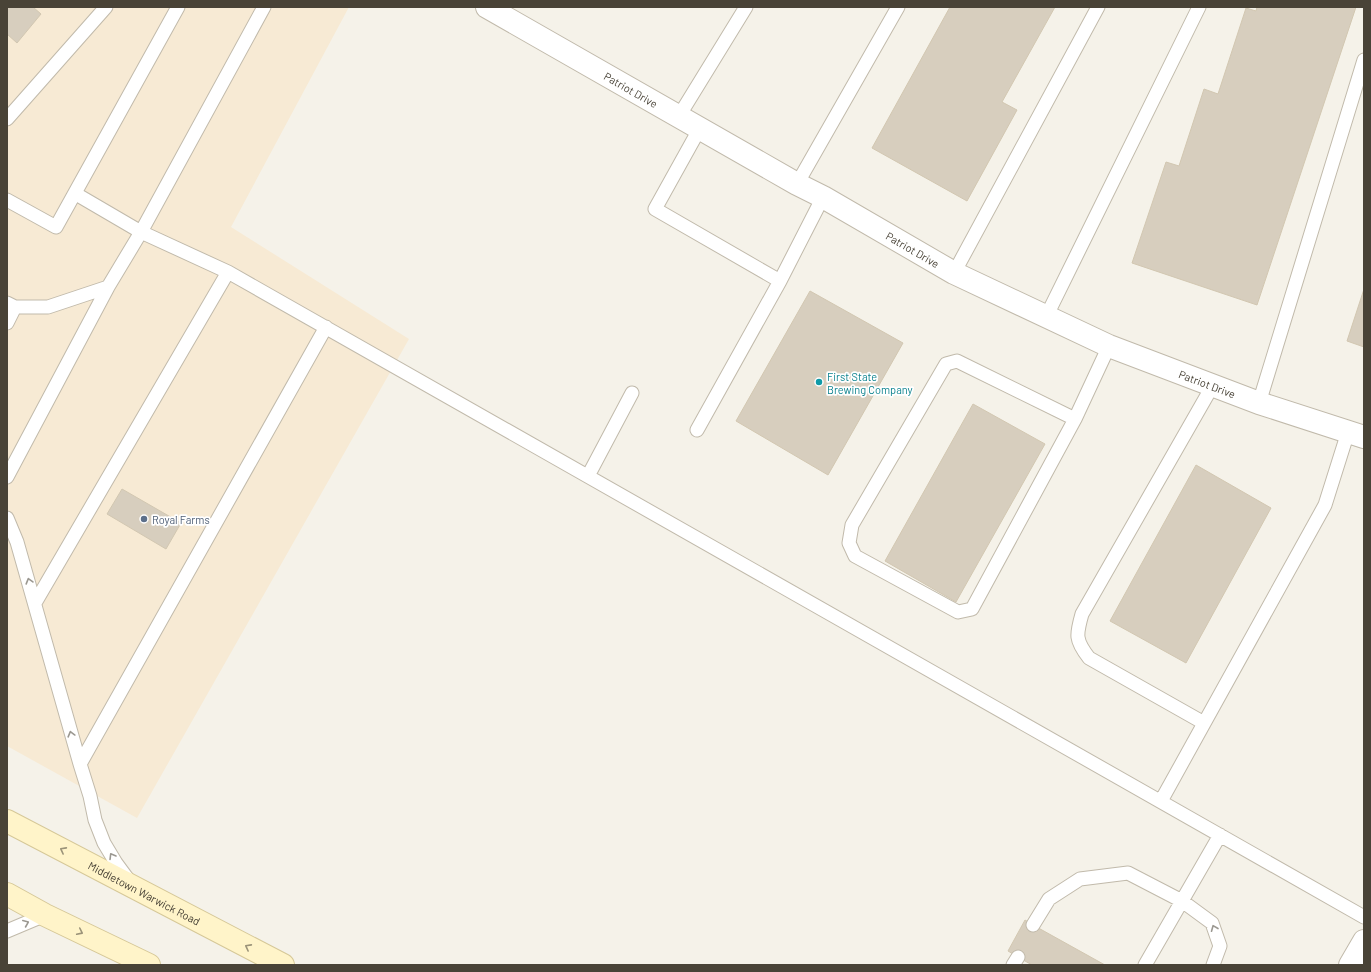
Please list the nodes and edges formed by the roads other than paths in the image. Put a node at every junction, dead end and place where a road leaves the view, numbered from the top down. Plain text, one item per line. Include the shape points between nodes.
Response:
1 (106, 7) edge
2 (178, 7) edge
3 (264, 7) edge
4 (487, 7) edge
5 (746, 7) edge
6 (898, 7) edge
7 (1098, 7) edge
8 (1199, 7) edge
9 (1364, 60) edge
10 (679, 116) junction
11 (7, 119) edge
12 (700, 128) junction
13 (797, 184) junction
14 (76, 194) junction
15 (823, 196) junction
16 (7, 200) edge
17 (140, 232) junction
18 (228, 272) junction
19 (954, 273) junction
20 (780, 281) junction
21 (108, 287) junction
22 (11, 305) edge
23 (1046, 317) junction
24 (7, 323) edge
25 (326, 327) junction
26 (1109, 346) junction
27 (1213, 385) junction
28 (632, 393) dead end
29 (1259, 403) junction
30 (1075, 419) junction
31 (697, 430) dead end
32 (1356, 434) edge
33 (588, 476) junction
34 (7, 477) edge
35 (7, 518) edge
36 (35, 603) junction
37 (1204, 723) junction
38 (80, 764) junction
39 (1160, 801) junction
40 (7, 821) edge
41 (1220, 835) junction
42 (135, 888) junction
43 (7, 894) edge
44 (1182, 901) junction
45 (45, 915) junction
46 (1364, 917) edge
47 (1033, 925) dead end
48 (7, 931) edge
49 (1364, 941) edge
50 (149, 965) edge
51 (283, 965) edge
52 (1145, 965) edge
53 (1213, 965) edge
54 (1350, 965) edge

1 - 11 lane
2 - 14 lane
3 - 17 lane
4 - 10 street, Patriot Drive
5 - 10 lane
6 - 13 lane
7 - 19 lane
8 - 23 lane
9 - 29 lane
10 - 12 street, Patriot Drive
12 - 13 street, Patriot Drive
12 - 20 lane via 655,209
13 - 15 street, Patriot Drive
14 - 16 lane via 56,227
14 - 17 lane
15 - 19 street, Patriot Drive
15 - 20 lane
17 - 18 lane
17 - 21 lane
18 - 25 lane
18 - 36 lane
19 - 23 street, Patriot Drive
20 - 31 lane
21 - 22 lane via 48,307
21 - 34 lane
22 - 24 lane
23 - 26 street, Patriot Drive
25 - 33 lane
25 - 38 lane
26 - 27 street, Patriot Drive
26 - 30 lane
27 - 29 street, Patriot Drive
27 - 37 lane via 1082,614 1077,632 1081,648 1089,658
28 - 33 lane
29 - 32 street, Patriot Drive
30 - 30 lane via 957,361 946,364 852,524 849,543 855,556 958,612 972,609
32 - 37 lane via 1325,505
33 - 39 lane
36 -> 35 lane
38 -> 36 lane
37 - 39 lane
42 -> 38 lane via 104,843
39 - 41 lane
42 -> 40 street, Middletown Warwick Road
41 - 44 lane
41 - 46 lane
51 -> 42 street, Middletown Warwick Road
43 - 45 street
44 - 47 lane via 1128,873 1080,879 1049,899
44 - 52 lane
53 -> 44 lane via 1220,946 1212,923
48 -> 45 lane
45 -> 50 street
49 - 54 street

